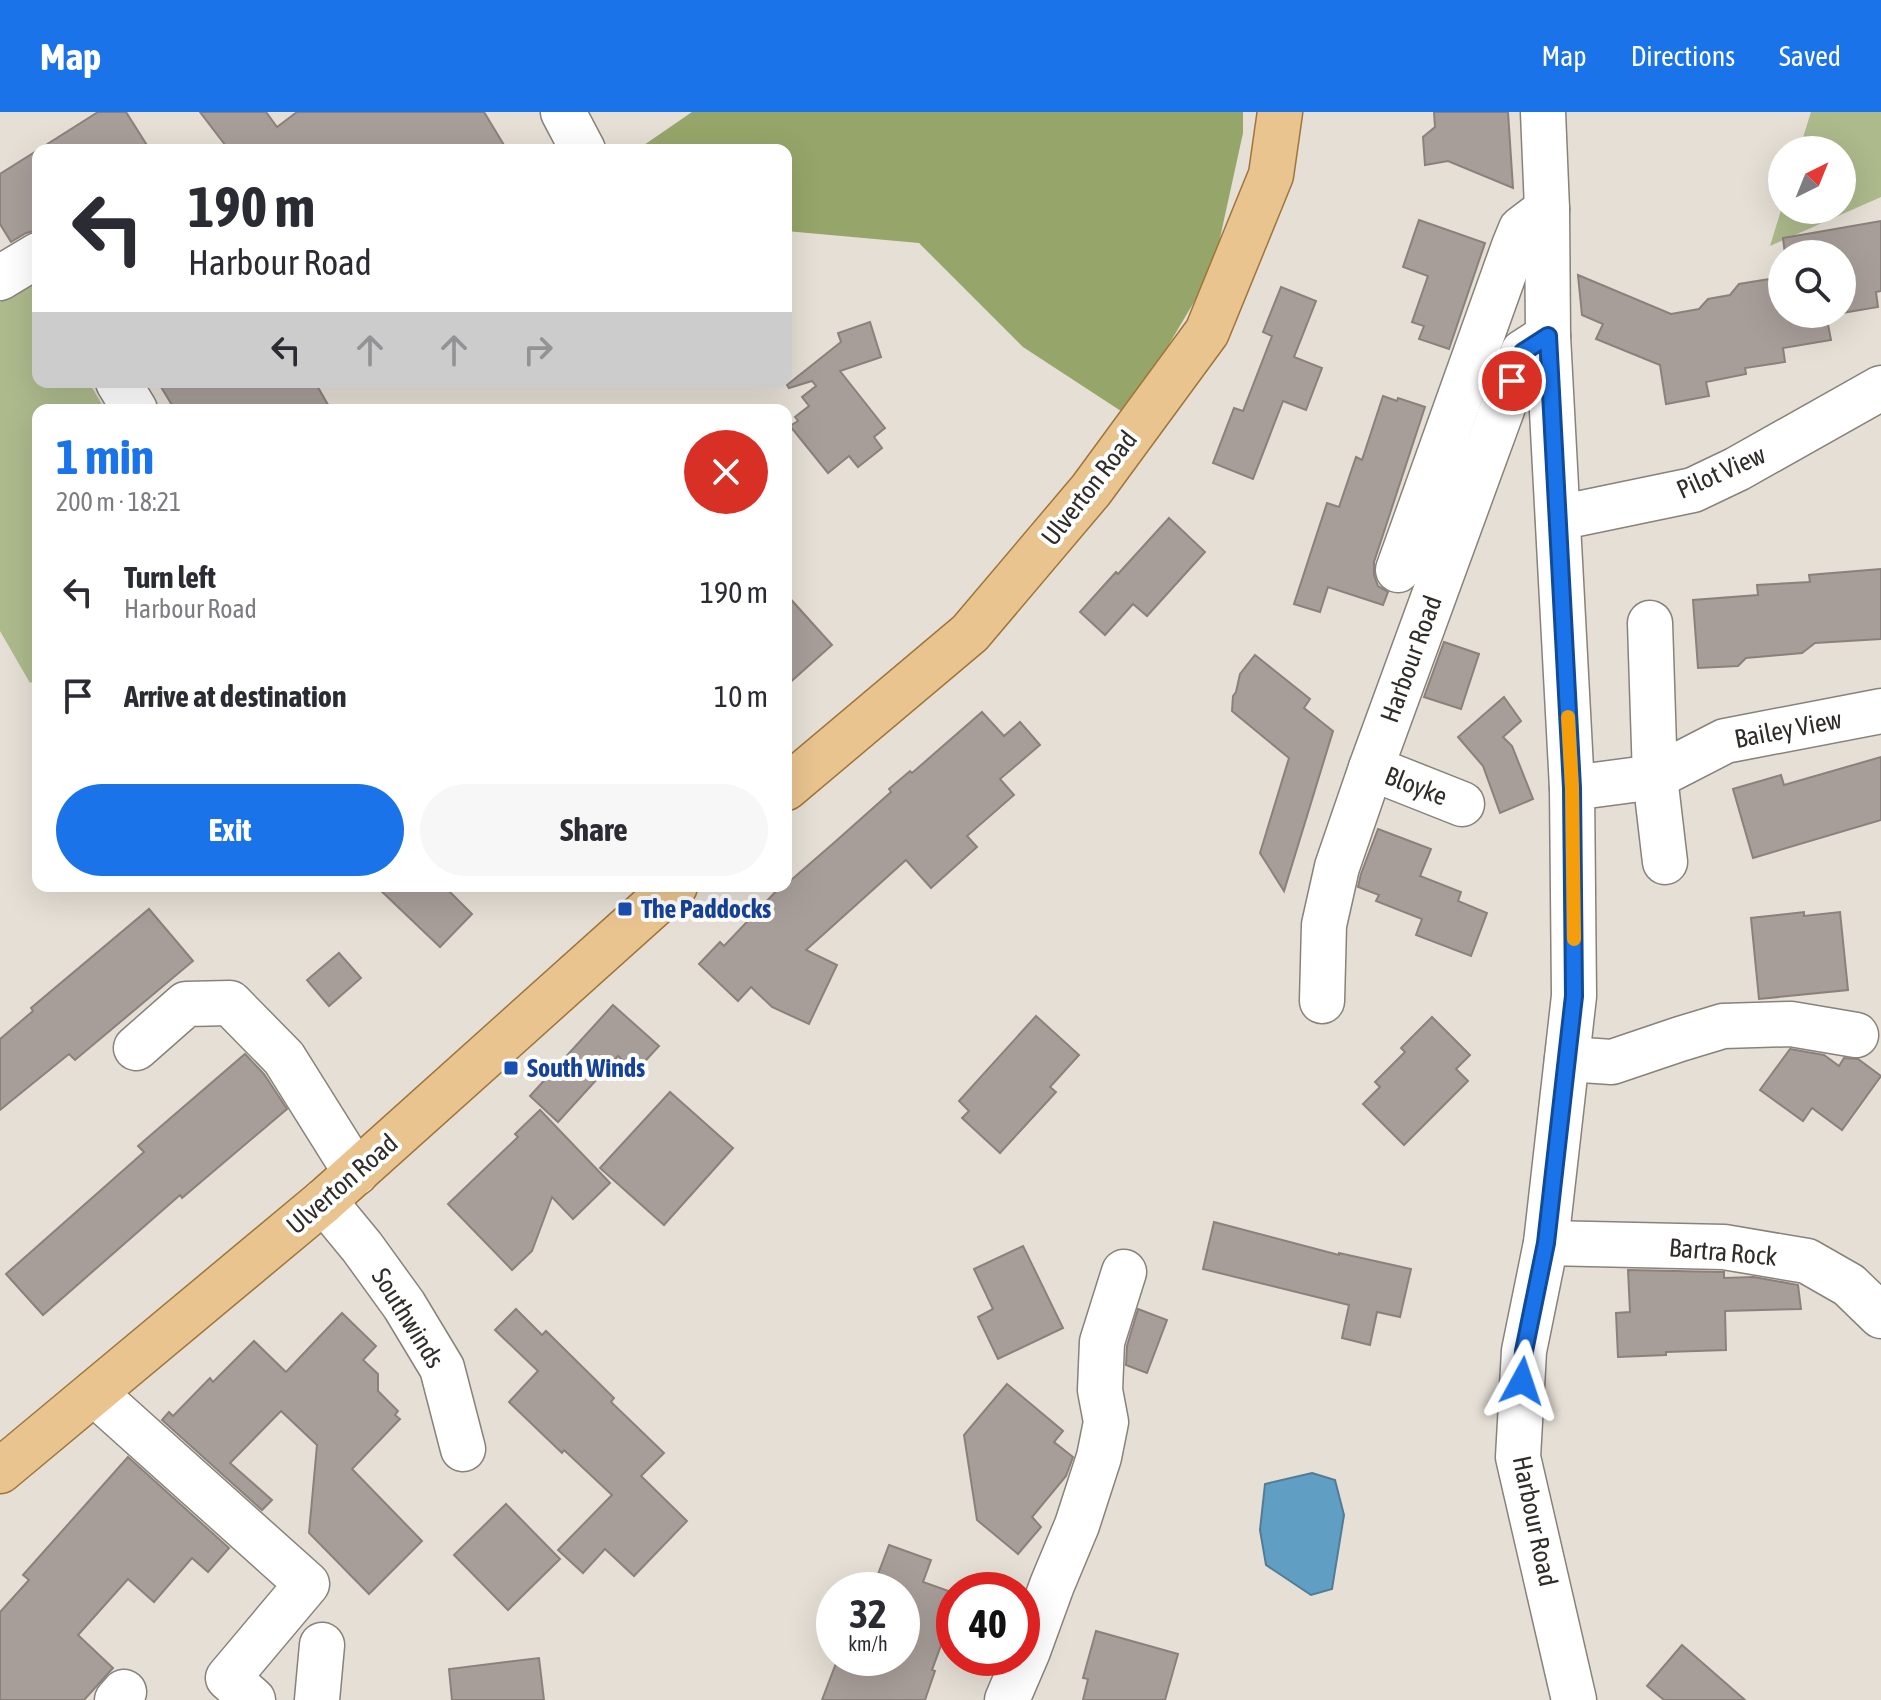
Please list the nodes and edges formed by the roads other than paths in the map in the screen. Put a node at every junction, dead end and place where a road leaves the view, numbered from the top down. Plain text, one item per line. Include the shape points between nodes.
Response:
1 (563, 112) edge
2 (1280, 112) edge
3 (1543, 112) edge
4 (580, 144) edge
5 (1547, 209) junction
6 (32, 259) edge
7 (0, 278) edge
8 (1548, 336) junction
9 (1878, 394) edge
10 (1558, 518) junction
11 (1398, 570) dead end
12 (1650, 623) dead end
13 (1881, 711) edge
14 (1371, 768) junction
15 (1655, 777) junction
16 (792, 783) edge
17 (1572, 788) junction
18 (1462, 804) dead end
19 (1665, 862) dead end
20 (668, 892) edge
21 (1322, 1001) dead end
22 (1856, 1035) dead end
23 (136, 1048) dead end
24 (1567, 1059) junction
25 (340, 1187) junction
26 (1546, 1243) junction
27 (1124, 1272) dead end
28 (1881, 1316) edge
29 (94, 1393) junction
30 (463, 1449) dead end
31 (0, 1471) edge
32 (322, 1645) dead end
33 (253, 1700) edge
34 (317, 1700) edge
35 (1007, 1700) edge
36 (1574, 1700) edge

1 - 4 street
2 - 16 main road, Ulverton Road via 1271,175 1207,332 1091,490 970,633
3 - 5 street, Harbour Road
5 - 8 street, Harbour Road
5 - 11 street via 1521,229
6 - 7 street
8 - 10 street, Harbour Road
8 - 14 street, Harbour Road via 1523,352
9 - 10 street, Pilot View via 1693,490
10 - 17 street, Harbour Road
12 - 15 street
13 - 15 street, Bailey View via 1725,741
14 - 18 street, Bloyke
14 - 21 street, Harbour Road via 1337,867 1324,925
15 - 17 street, Bailey View
15 - 19 street
17 - 24 street, Harbour Road via 1574,996
20 - 25 main road, Ulverton Road
22 - 24 street via 1791,1024 1723,1026 1612,1062
23 - 25 street, Southwinds via 186,1004 230,1003 284,1058
24 - 26 street, Harbour Road
25 - 29 main road, Ulverton Road
25 - 30 street, Southwinds via 362,1247 442,1368
26 - 28 street, Bartra Rock via 1724,1247 1807,1261 1849,1285
26 - 36 street, Harbour Road via 1524,1351 1518,1457
27 - 35 street via 1102,1342 1100,1390 1106,1422 1099,1457
29 - 31 main road, Ulverton Road
29 - 33 street via 307,1584 228,1678
32 - 34 street

